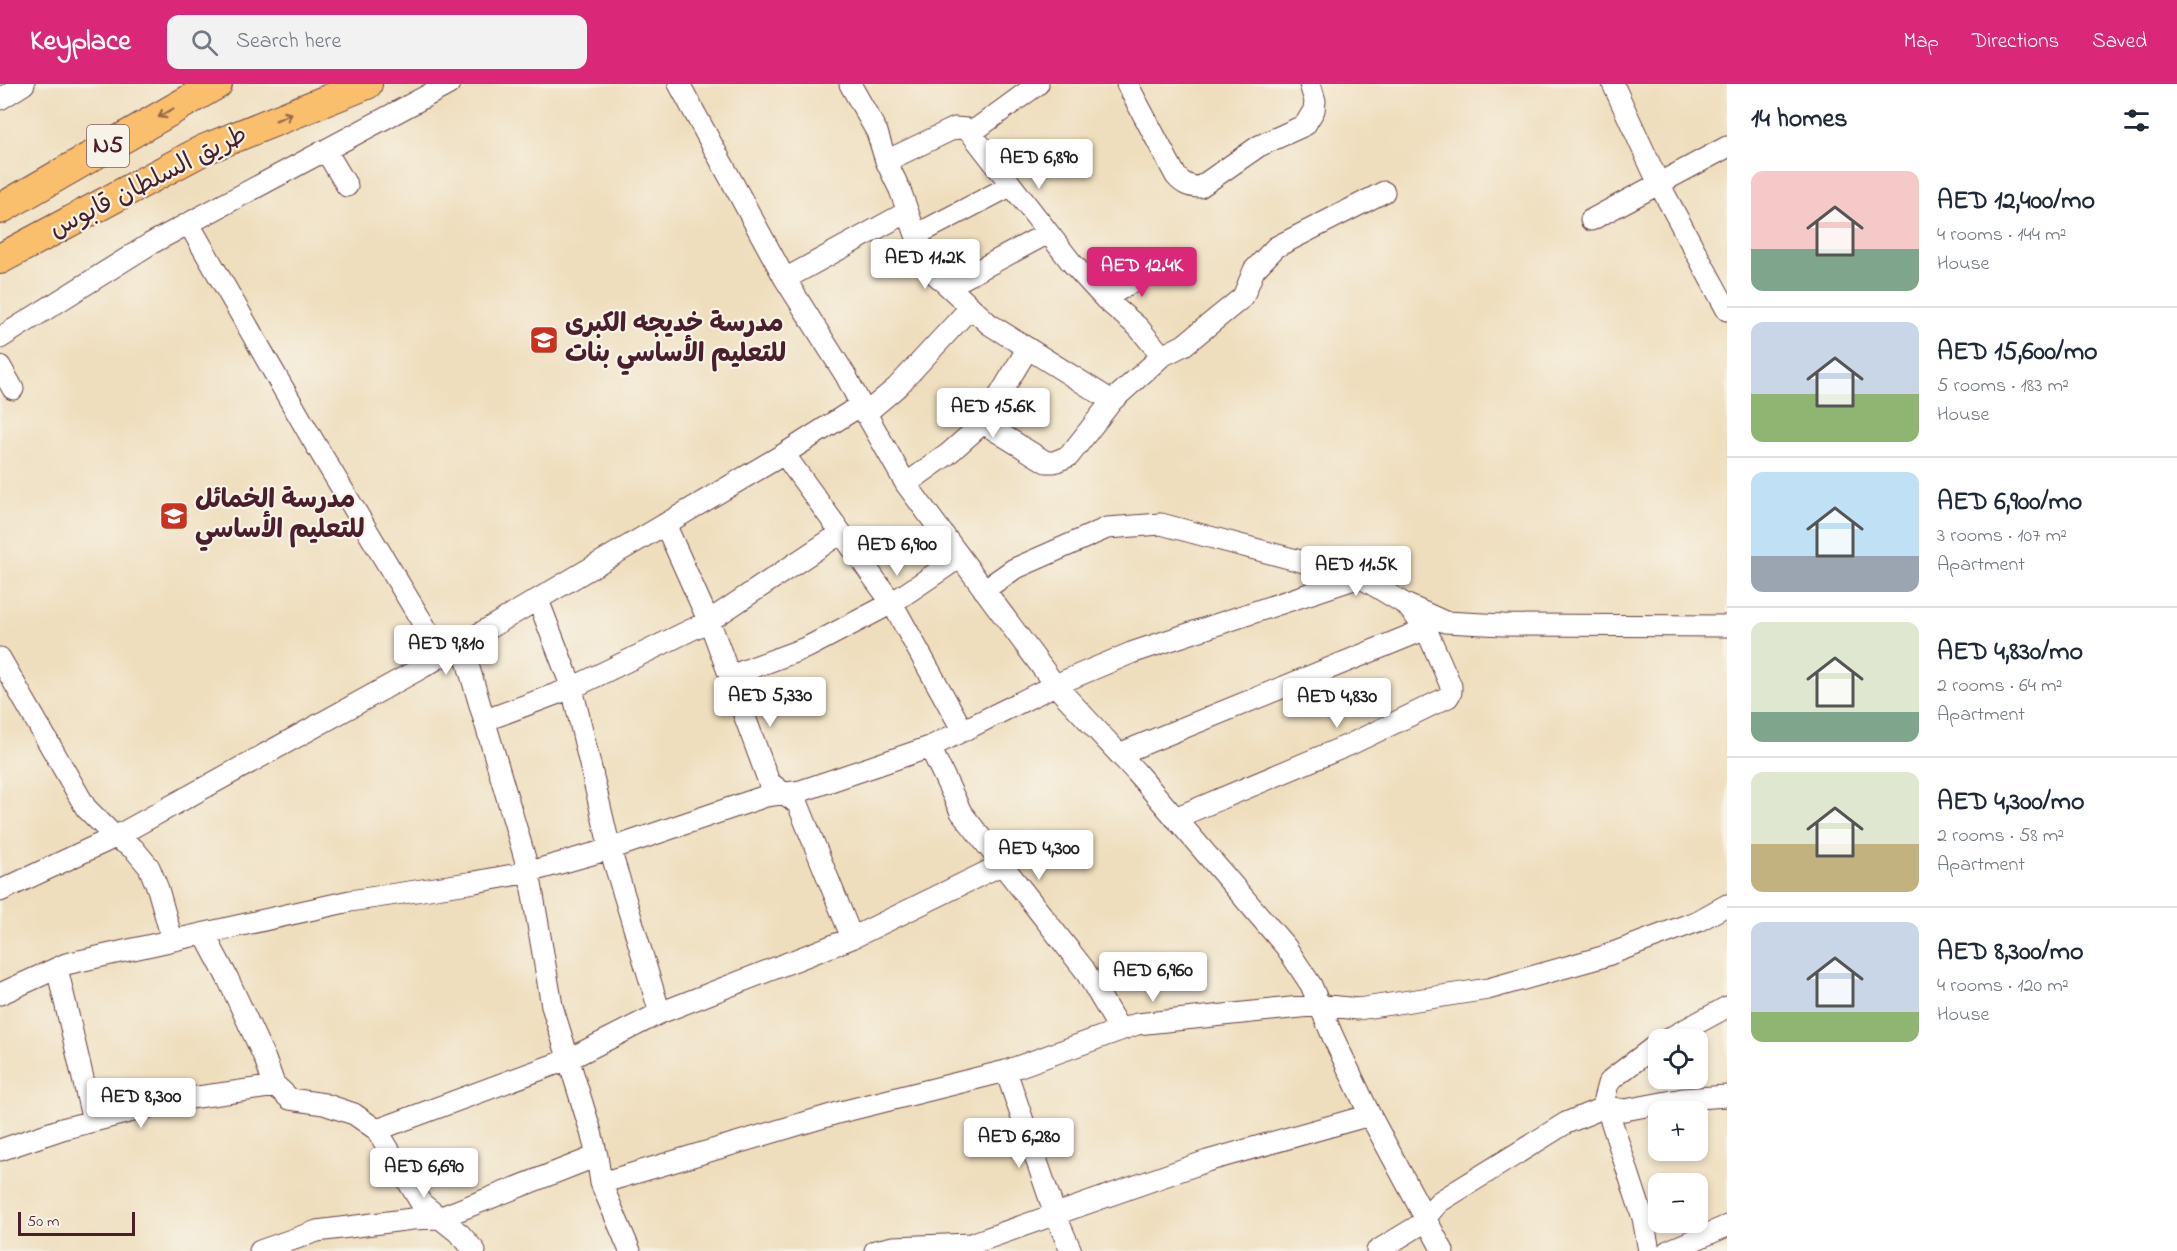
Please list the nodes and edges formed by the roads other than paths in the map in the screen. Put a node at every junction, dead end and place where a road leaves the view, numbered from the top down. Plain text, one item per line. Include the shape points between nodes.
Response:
1 (24, 84) edge
2 (217, 84) edge
3 (367, 84) edge
4 (449, 84) edge
5 (679, 84) edge
6 (850, 84) edge
7 (1038, 84) edge
8 (1127, 84) edge
9 (1310, 84) edge
10 (1613, 84) edge
11 (0, 99) edge
12 (971, 133) junction
13 (1727, 147) edge
14 (326, 151) junction
15 (886, 161) junction
16 (1658, 182) junction
17 (347, 186) dead end
18 (1010, 186) junction
19 (1384, 192) dead end
20 (0, 209) edge
21 (907, 212) junction
22 (1591, 220) dead end
23 (189, 224) junction
24 (1048, 233) junction
25 (916, 235) junction
26 (0, 259) edge
27 (1158, 265) dead end
28 (785, 279) junction
29 (949, 286) junction
30 (1105, 299) junction
31 (971, 307) junction
32 (1727, 310) edge
33 (0, 338) edge
34 (1028, 348) junction
35 (1162, 356) junction
36 (0, 366) edge
37 (13, 389) dead end
38 (1112, 401) junction
39 (863, 410) junction
40 (982, 423) junction
41 (784, 454) junction
42 (906, 484) junction
43 (665, 524) junction
44 (841, 533) junction
45 (960, 557) junction
46 (1360, 577) junction
47 (984, 590) junction
48 (538, 600) junction
49 (892, 603) junction
50 (1406, 604) junction
51 (709, 621) junction
52 (1727, 626) edge
53 (1426, 629) junction
54 (462, 644) junction
55 (442, 655) junction
56 (0, 657) edge
57 (730, 676) junction
58 (1055, 685) junction
59 (572, 688) junction
60 (486, 720) junction
61 (963, 731) junction
62 (930, 747) junction
63 (1119, 754) junction
64 (784, 794) junction
65 (1175, 818) junction
66 (114, 837) junction
67 (610, 849) junction
68 (1001, 865) junction
69 (529, 872) junction
70 (0, 891) edge
71 (1727, 905) edge
72 (204, 934) junction
73 (852, 938) junction
74 (172, 939) junction
75 (57, 968) junction
76 (0, 994) edge
77 (1320, 1005) junction
78 (1727, 1007) edge
79 (660, 1013) junction
80 (1686, 1029) edge
81 (1120, 1030) junction
82 (1648, 1051) edge
83 (569, 1059) junction
84 (1006, 1071) junction
85 (276, 1086) junction
86 (1727, 1096) edge
87 (1605, 1107) junction
88 (1370, 1115) junction
89 (93, 1121) junction
90 (377, 1130) junction
91 (0, 1150) edge
92 (597, 1156) junction
93 (601, 1183) junction
94 (1055, 1214) junction
95 (439, 1218) junction
96 (1426, 1218) junction
97 (1727, 1226) edge
98 (260, 1251) edge
99 (475, 1251) edge
100 (630, 1251) edge
101 (875, 1251) edge
102 (1071, 1251) edge
103 (1377, 1251) edge
104 (1443, 1251) edge
105 (1649, 1251) edge
106 (1668, 1251) edge

1 - 11 street
2 -> 20 highway, طريق السلطان قابوس / N5
26 -> 3 highway, طريق السلطان قابوس / N5 via 202,150
4 - 14 street
5 - 28 street
6 - 15 street via 876,132
7 - 12 street
8 - 9 street via 1176,176 1193,187 1200,187 1258,146 1305,125 1314,110
10 - 16 street
12 - 15 street via 955,128
12 - 18 street
13 - 16 street
14 - 17 street
14 - 23 street
15 - 21 street
16 - 22 street
16 - 32 street
18 - 24 street
18 - 25 street
19 - 35 street via 1276,248 1254,270 1243,297 1184,345
21 - 25 street
21 - 28 street
23 - 33 street via 150,244
23 - 55 street
24 - 29 street
24 - 30 street
25 - 29 street via 934,273
27 - 30 street
28 - 39 street
29 - 31 street
30 - 35 street via 1138,327
31 - 34 street
31 - 39 street via 897,387
34 - 38 street
34 - 40 street
35 - 38 street
36 - 37 street
38 - 40 street via 1069,456 1054,462 1046,462
39 - 41 street
39 - 42 street
40 - 42 street
41 - 43 street
41 - 44 street
42 - 45 street
43 - 48 street
43 - 51 street
44 - 49 street
44 - 51 street
45 - 47 street
45 - 49 street
46 - 47 street via 1161,524 1107,528 1014,569
46 - 50 street
46 - 58 street via 1131,653
47 - 58 street
48 - 54 street
48 - 59 street
49 - 57 street via 808,647
49 - 61 street
50 - 52 street via 1445,622
50 - 53 street
51 - 57 street
51 - 59 street
53 - 63 street
53 - 65 street via 1451,686 1448,697 1351,744
54 - 55 street
54 - 60 street
55 - 66 street
56 - 66 street via 81,799
57 - 64 street via 769,782
58 - 61 street
58 - 63 street
59 - 60 street
59 - 67 street
60 - 69 street
61 - 62 street
62 - 64 street
62 - 68 street via 961,812
63 - 65 street
64 - 67 street via 766,796
64 - 73 street via 798,804
65 - 77 street via 1286,947
66 - 70 street
66 - 74 street via 134,849 149,867
67 - 69 street
67 - 79 street
68 - 73 street
68 - 81 street via 1084,969
69 - 72 street via 350,901
69 - 83 street via 552,1006
71 - 77 street via 1698,921 1602,957 1488,989 1358,1009
72 - 74 street
72 - 85 street
73 - 79 street
74 - 75 street
75 - 76 street
75 - 89 street
77 - 81 street via 1137,1024
77 - 88 street
78 - 80 street
79 - 83 street
81 - 84 street
82 - 87 street via 1613,1078 1605,1091
83 - 90 street
83 - 92 street
84 - 93 street via 840,1112
84 - 94 street
85 - 89 street via 176,1100
85 - 90 street via 290,1099 354,1114
86 - 87 street via 1683,1099 1625,1110
87 - 96 street via 1566,1123 1439,1202
87 - 105 street
88 - 94 street via 1207,1161
88 - 96 street
89 - 91 street
90 - 95 street via 421,1203
92 - 93 street
92 - 95 street
93 - 100 street
94 - 101 street via 971,1244
94 - 102 street
95 - 98 street via 317,1232
95 - 99 street
96 - 103 street
96 - 104 street
97 - 106 street

